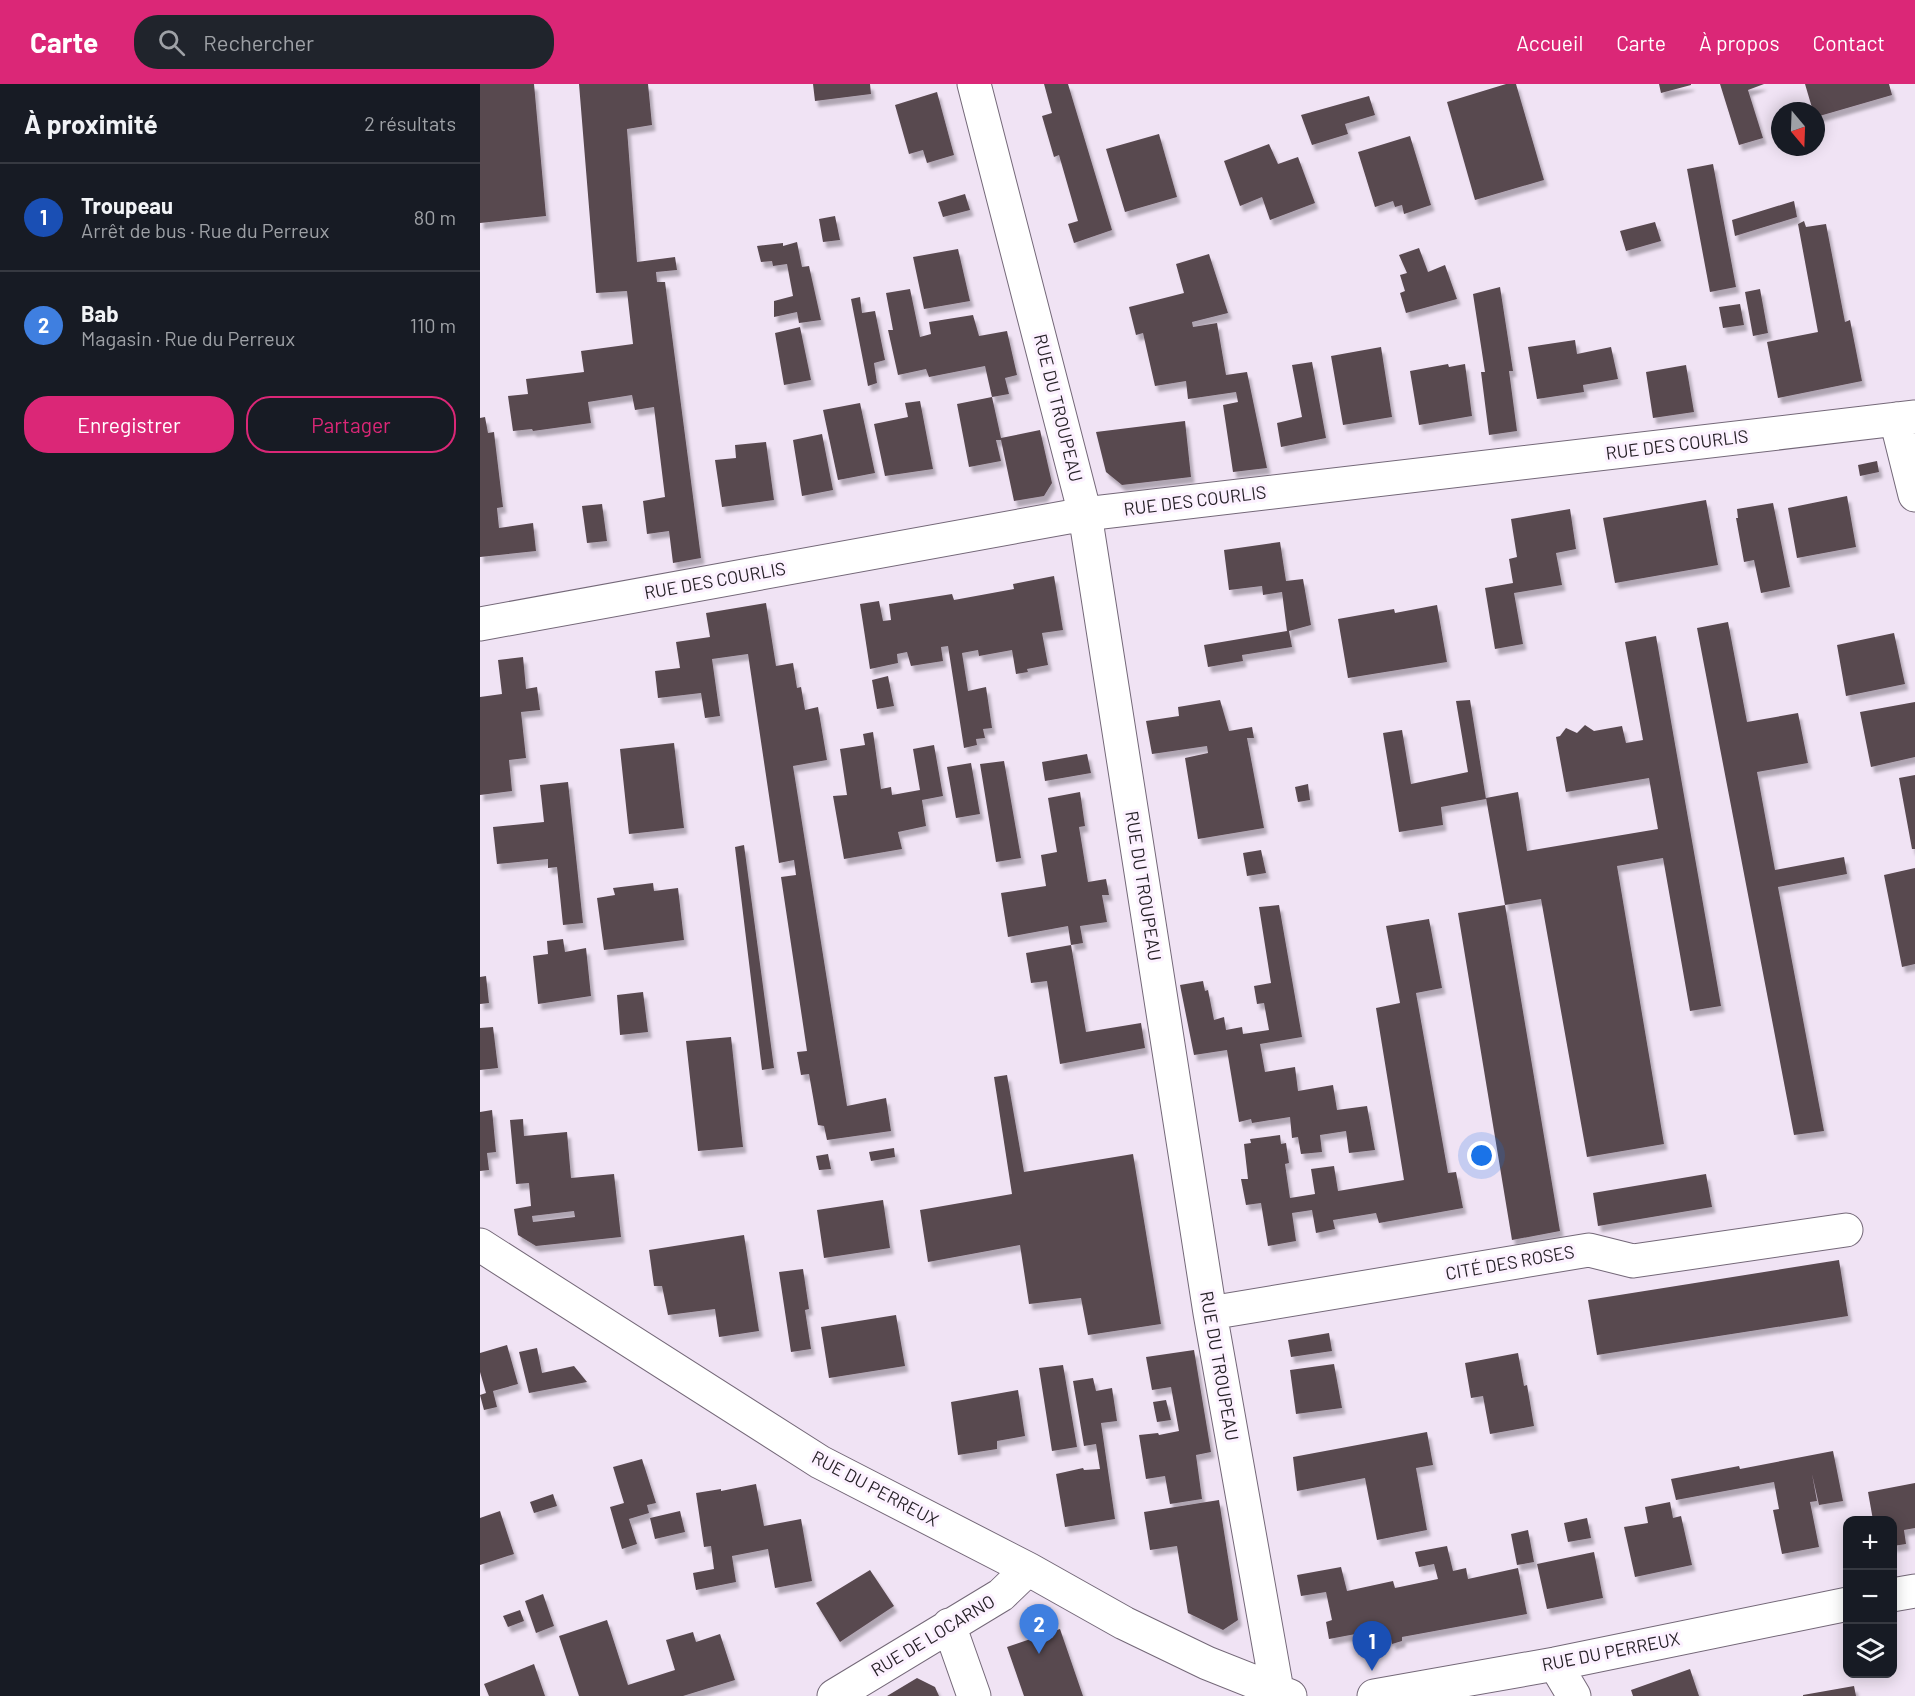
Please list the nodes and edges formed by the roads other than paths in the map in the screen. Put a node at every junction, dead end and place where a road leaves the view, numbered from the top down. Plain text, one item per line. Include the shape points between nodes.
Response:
1 (974, 84) edge
2 (1906, 418) edge
3 (1915, 495) edge
4 (1085, 514) junction
5 (480, 624) edge
6 (1846, 1230) dead end
7 (480, 1245) edge
8 (1210, 1313) junction
9 (1028, 1569) junction
10 (1915, 1591) edge
11 (1897, 1594) edge
12 (1843, 1605) edge
13 (949, 1624) junction
14 (1555, 1664) junction
15 (1281, 1695) edge
16 (834, 1696) edge
17 (974, 1696) edge
18 (1374, 1696) edge
19 (1574, 1696) edge

1 - 4 street, RUE DU TROUPEAU
2 - 3 street
2 - 4 street, RUE DES COURLIS
4 - 5 street, RUE DES COURLIS
4 - 8 street, RUE DU TROUPEAU
6 - 8 street, CITÉ DES ROSES via 1633,1261 1589,1250
7 - 9 street, RUE DU PERREUX via 820,1462
8 - 15 street, RUE DU TROUPEAU
9 - 13 street, RUE DE LOCARNO via 1001,1595
9 - 15 street, RUE DU PERREUX via 1135,1628
10 - 11 street
12 - 14 street, RUE DU PERREUX
13 - 16 street, RUE DE LOCARNO
13 - 17 street
14 - 18 street, RUE DU PERREUX
14 - 19 street

